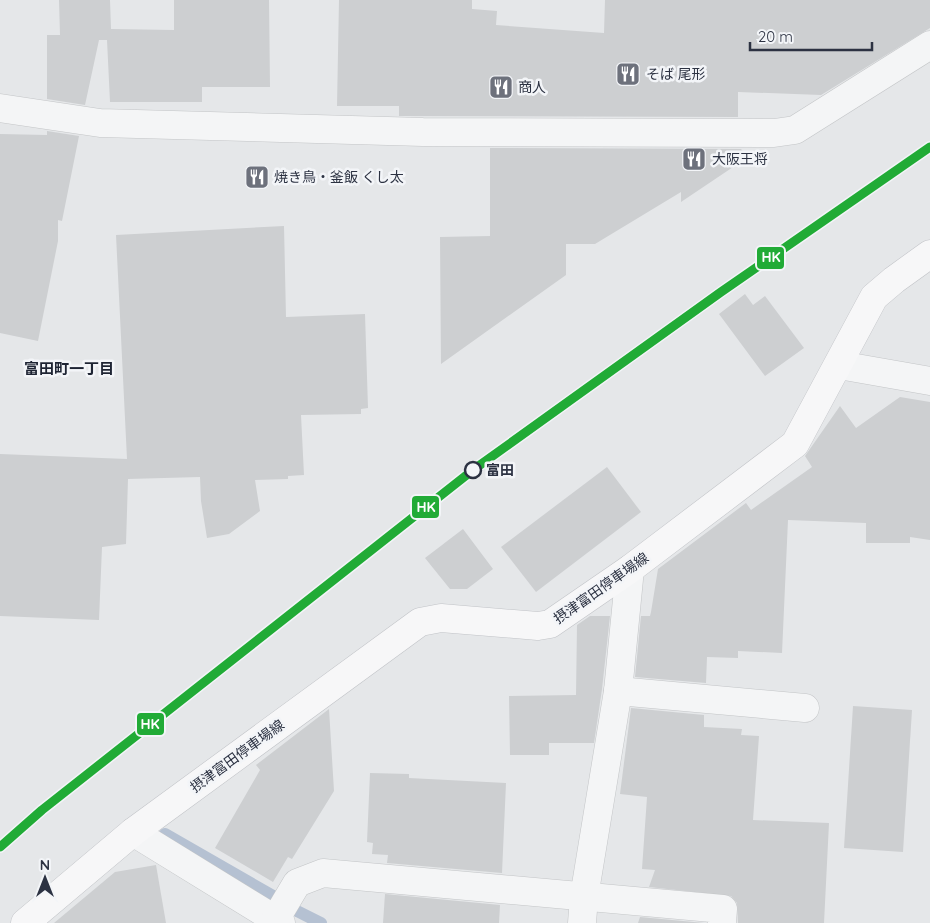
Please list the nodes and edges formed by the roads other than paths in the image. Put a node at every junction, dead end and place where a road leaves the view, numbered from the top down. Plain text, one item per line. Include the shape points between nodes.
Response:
1 (930, 46) edge
2 (0, 108) edge
3 (930, 254) edge
4 (839, 365) junction
5 (930, 380) edge
6 (630, 569) junction
7 (618, 691) junction
8 (805, 708) dead end
9 (133, 832) junction
10 (583, 910) edge
11 (262, 917) edge
12 (25, 923) edge
13 (722, 923) edge

1 - 2 street via 795,130 774,133 423,132 100,123
3 - 4 main road, 摂津富田停車場線 via 874,297
4 - 5 street
4 - 6 main road, 摂津富田停車場線 via 795,444
6 - 7 street
6 - 9 main road, 摂津富田停車場線 via 550,624 538,626 441,618 420,622
7 - 8 street
7 - 10 street
9 - 11 street
9 - 12 main road, 摂津富田停車場線
10 - 11 street via 323,873 297,883
10 - 13 street via 724,909

